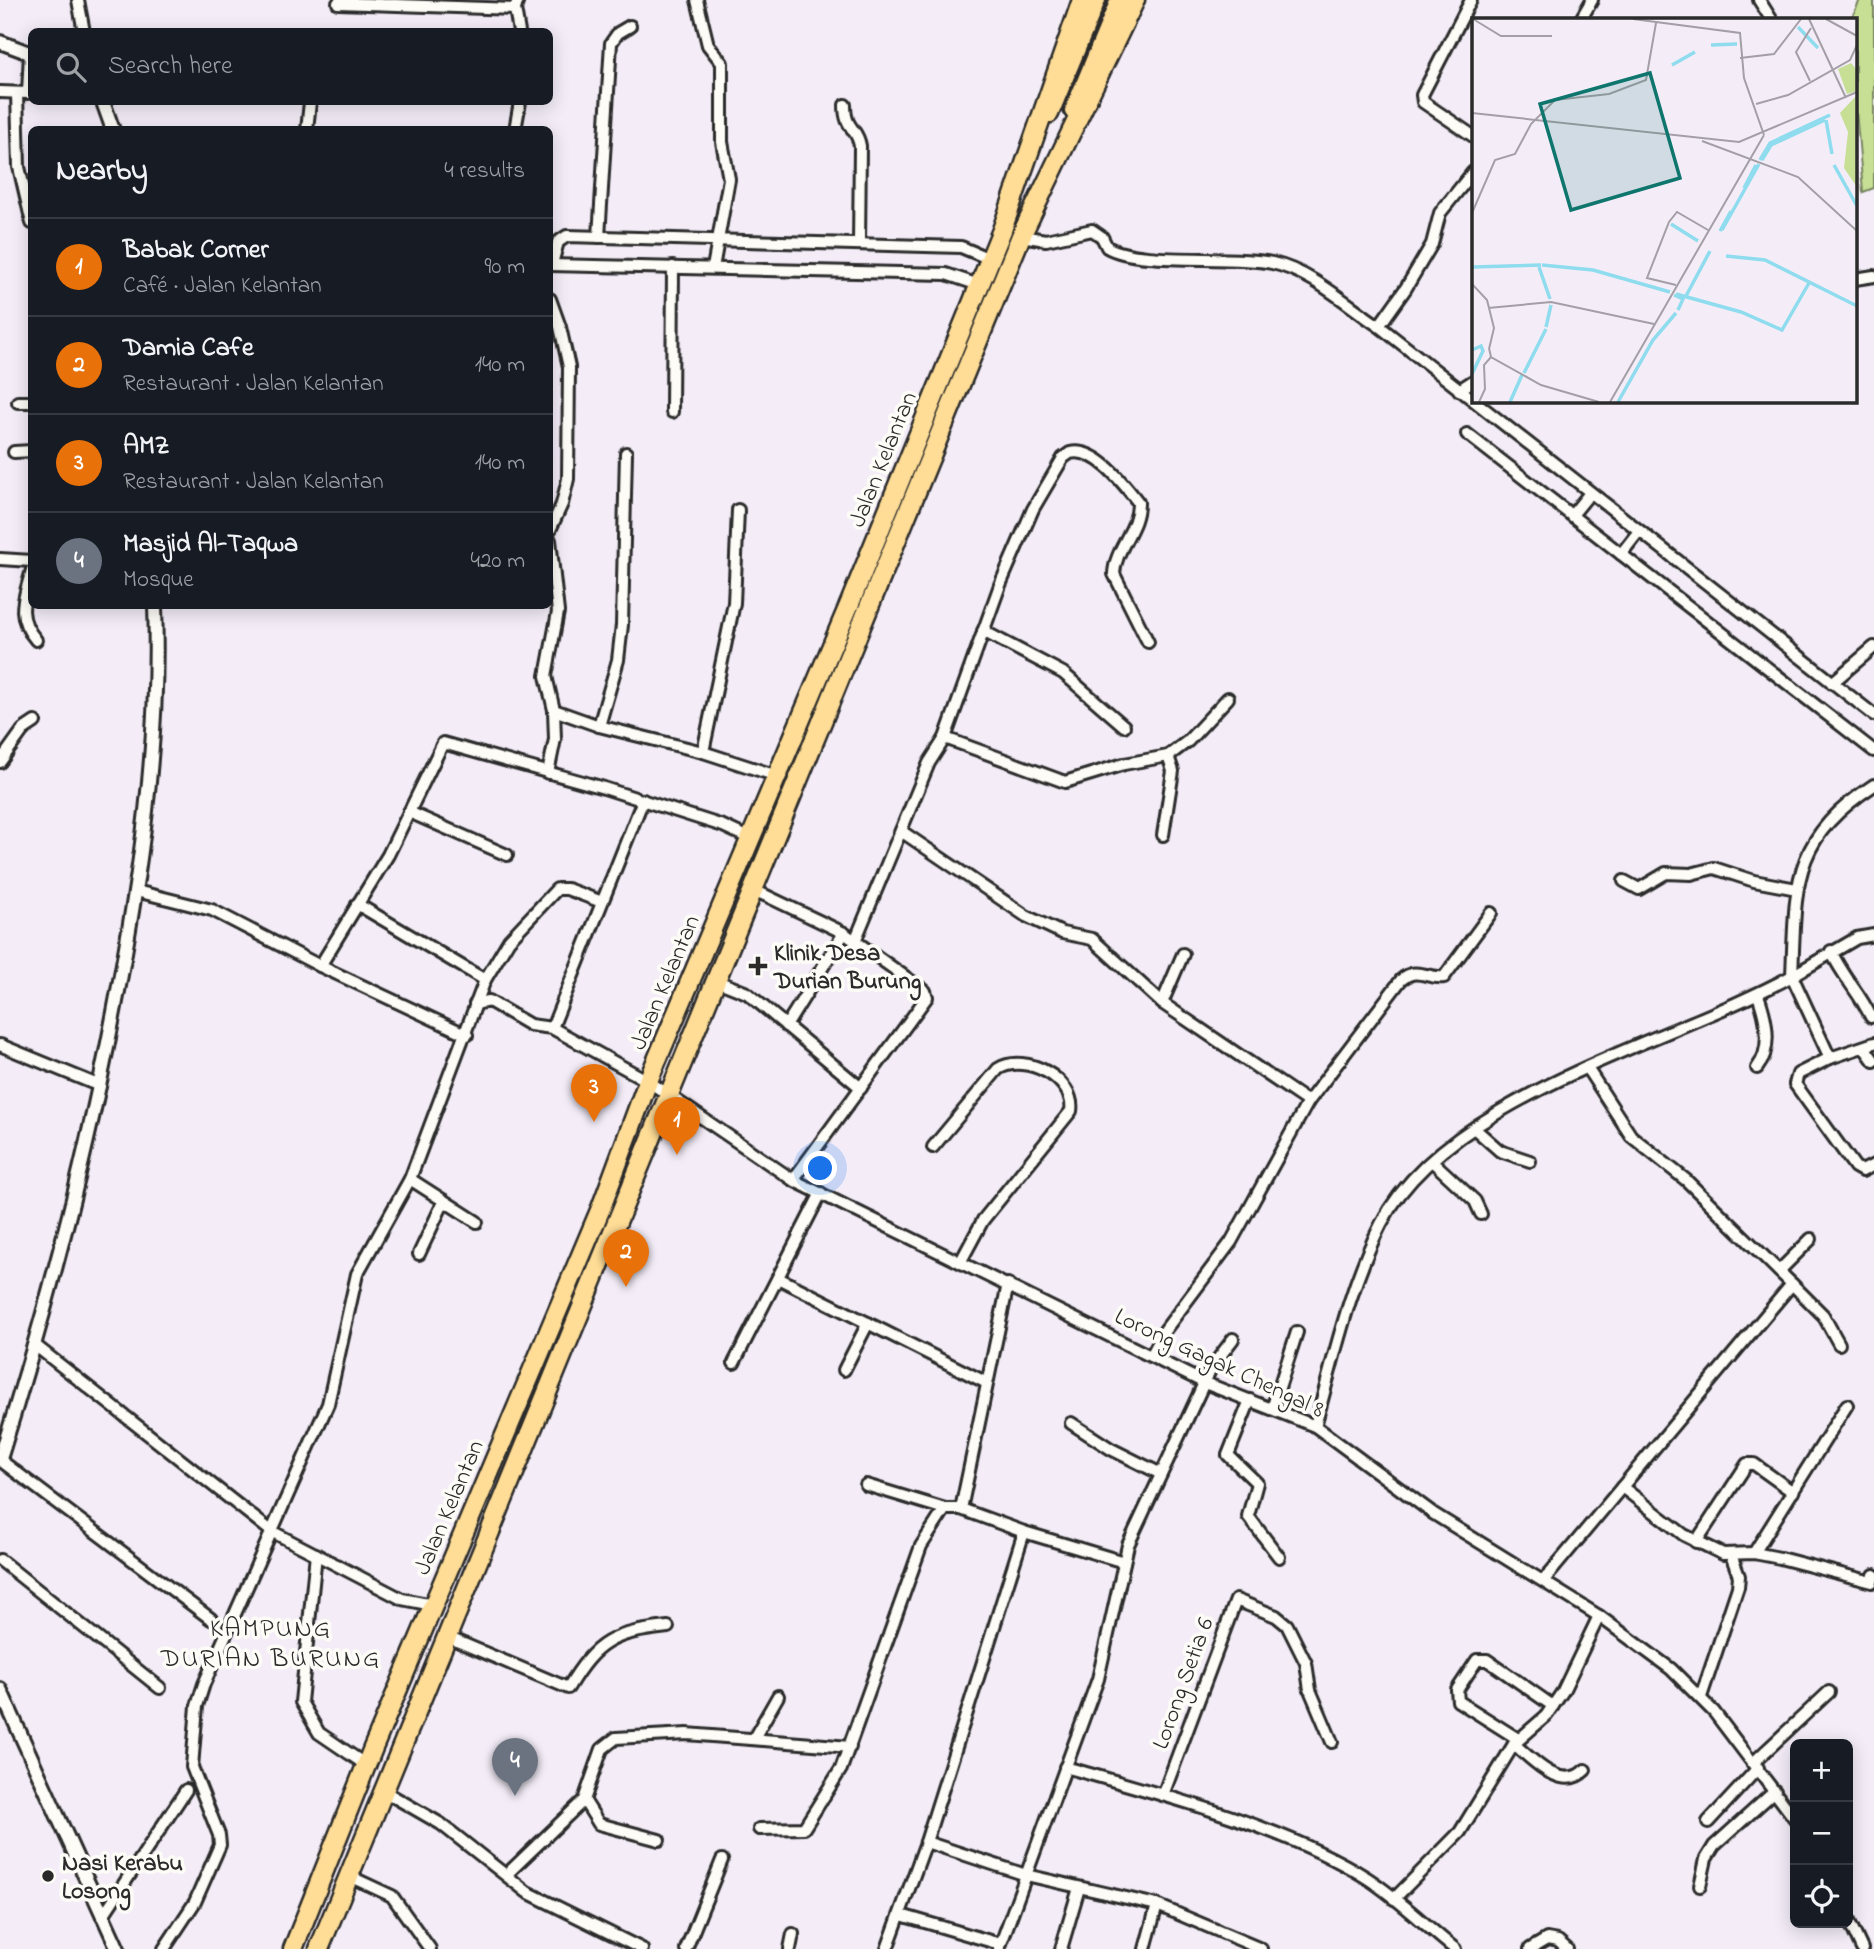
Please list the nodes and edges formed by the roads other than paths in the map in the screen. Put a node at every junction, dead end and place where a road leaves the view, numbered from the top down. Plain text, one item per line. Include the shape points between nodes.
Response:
1 (78, 0) edge
2 (697, 0) edge
3 (1082, 0) edge
4 (1097, 0) edge
5 (1119, 0) edge
6 (1135, 0) edge
7 (1471, 0) edge
8 (1591, 0) edge
9 (1759, 0) edge
10 (338, 3) dead end
11 (517, 4) edge
12 (1582, 18) edge
13 (1770, 18) edge
14 (630, 26) dead end
15 (83, 28) edge
16 (519, 28) edge
17 (0, 42) edge
18 (28, 52) edge
19 (0, 92) edge
20 (17, 93) junction
21 (28, 93) edge
22 (104, 105) edge
23 (310, 105) edge
24 (519, 105) edge
25 (845, 105) dead end
26 (112, 126) edge
27 (307, 126) edge
28 (516, 126) edge
29 (1472, 135) edge
30 (1472, 173) edge
31 (28, 206) edge
32 (1002, 230) junction
33 (1021, 236) junction
34 (599, 237) junction
35 (716, 240) junction
36 (859, 244) junction
37 (553, 259) edge
38 (990, 259) junction
39 (553, 264) edge
40 (674, 267) junction
41 (713, 268) junction
42 (1874, 276) edge
43 (1856, 279) edge
44 (979, 285) junction
45 (553, 307) edge
46 (1379, 326) junction
47 (1472, 382) edge
48 (1459, 390) junction
49 (1472, 400) edge
50 (28, 401) edge
51 (19, 402) dead end
52 (1474, 402) edge
53 (672, 412) dead end
54 (1467, 434) dead end
55 (28, 451) edge
56 (15, 452) dead end
57 (626, 453) dead end
58 (1590, 493) junction
59 (738, 510) dead end
60 (1572, 516) junction
61 (553, 522) edge
62 (1639, 531) junction
63 (1621, 554) junction
64 (0, 559) edge
65 (28, 562) edge
66 (553, 567) edge
67 (28, 586) edge
68 (155, 609) edge
69 (983, 631) junction
70 (36, 640) dead end
71 (1148, 642) dead end
72 (1874, 647) edge
73 (1832, 683) junction
74 (1228, 698) dead end
75 (554, 710) junction
76 (1874, 715) edge
77 (35, 722) dead end
78 (599, 726) junction
79 (1124, 726) dead end
80 (945, 738) junction
81 (1874, 751) edge
82 (703, 752) junction
83 (1168, 757) junction
84 (0, 762) edge
85 (548, 773) junction
86 (777, 776) junction
87 (1874, 785) edge
88 (643, 800) junction
89 (409, 813) junction
90 (901, 831) junction
91 (1163, 835) dead end
92 (751, 839) junction
93 (507, 855) dead end
94 (1624, 881) dead end
95 (1797, 889) junction
96 (754, 890) junction
97 (136, 891) junction
98 (603, 902) junction
99 (357, 904) junction
100 (1491, 913) dead end
101 (844, 933) junction
102 (1874, 935) edge
103 (855, 941) junction
104 (1831, 951) junction
105 (1183, 954) dead end
106 (320, 966) junction
107 (1792, 976) junction
108 (485, 980) junction
109 (717, 981) junction
110 (1758, 995) junction
111 (1162, 1003) junction
112 (475, 1004) junction
113 (1871, 1017) dead end
114 (786, 1026) junction
115 (552, 1028) junction
116 (467, 1035) junction
117 (0, 1045) edge
118 (1869, 1045) edge
119 (1830, 1058) junction
120 (1874, 1061) edge
121 (1587, 1068) junction
122 (1757, 1068) dead end
123 (648, 1081) junction
124 (100, 1086) junction
125 (861, 1088) junction
126 (670, 1096) junction
127 (1308, 1102) junction
128 (1475, 1129) junction
129 (933, 1147) dead end
130 (1432, 1161) junction
131 (1530, 1161) dead end
132 (1874, 1165) edge
133 (410, 1179) junction
134 (793, 1180) junction
135 (821, 1193) junction
136 (444, 1201) junction
137 (1481, 1214) dead end
138 (477, 1222) dead end
139 (1811, 1239) dead end
140 (419, 1254) dead end
141 (961, 1261) junction
142 (1779, 1271) junction
143 (778, 1278) junction
144 (1008, 1284) junction
145 (1792, 1284) junction
146 (867, 1323) junction
147 (1297, 1332) dead end
148 (1233, 1339) dead end
149 (1839, 1344) dead end
150 (36, 1346) junction
151 (1151, 1356) junction
152 (734, 1363) dead end
153 (844, 1370) dead end
154 (987, 1383) junction
155 (1205, 1383) junction
156 (1250, 1400) junction
157 (1847, 1405) dead end
158 (1272, 1409) junction
159 (1071, 1423) dead end
160 (5, 1424) edge
161 (1315, 1426) junction
162 (0, 1460) edge
163 (1161, 1474) junction
164 (866, 1485) dead end
165 (1622, 1487) junction
166 (1793, 1492) junction
167 (945, 1509) junction
168 (961, 1509) junction
169 (271, 1531) junction
170 (1024, 1532) junction
171 (1696, 1542) junction
172 (1754, 1553) junction
173 (316, 1554) junction
174 (1731, 1555) junction
175 (1279, 1557) dead end
176 (0, 1560) edge
177 (1124, 1562) junction
178 (1544, 1580) junction
179 (1873, 1580) edge
180 (433, 1605) junction
181 (211, 1619) dead end
182 (1597, 1621) junction
183 (668, 1627) dead end
184 (445, 1636) junction
185 (160, 1688) dead end
186 (0, 1689) edge
187 (1829, 1692) dead end
188 (778, 1696) dead end
189 (1701, 1697) junction
190 (1553, 1706) junction
191 (410, 1722) junction
192 (754, 1738) junction
193 (1332, 1742) dead end
194 (1516, 1742) junction
195 (849, 1747) junction
196 (370, 1756) junction
197 (1756, 1766) junction
198 (1065, 1767) junction
199 (1585, 1770) dead end
200 (186, 1790) dead end
201 (383, 1790) junction
202 (1775, 1791) junction
203 (1163, 1795) junction
204 (584, 1800) junction
205 (1790, 1812) edge
206 (1708, 1822) dead end
207 (760, 1829) dead end
208 (659, 1840) dead end
209 (926, 1842) junction
210 (722, 1860) dead end
211 (506, 1875) junction
212 (1026, 1875) junction
213 (349, 1876) junction
214 (1700, 1886) dead end
215 (1079, 1888) junction
216 (1394, 1899) junction
217 (1157, 1905) junction
218 (901, 1915) junction
219 (102, 1917) junction
220 (1850, 1928) edge
221 (793, 1934) dead end
222 (1000, 1947) edge
223 (1855, 1947) edge
224 (118, 1949) edge
225 (164, 1949) edge
226 (293, 1949) edge
227 (319, 1949) edge
228 (429, 1949) edge
229 (642, 1949) edge
230 (686, 1949) edge
231 (790, 1949) edge
232 (887, 1949) edge
233 (1061, 1949) edge
234 (1145, 1949) edge
235 (1261, 1949) edge
236 (1455, 1949) edge
237 (1530, 1949) edge
238 (1567, 1949) edge

1 - 15 street
2 - 35 street via 708,46 722,63 722,142 730,189
3 - 32 highway, Jalan Kelantan
4 - 32 main road, Jalan Kelantan
5 - 33 main road, Jalan Kelantan
6 - 33 highway, Jalan Kelantan
7 - 29 street via 1422,95 1423,102
8 - 12 street
9 - 13 street
10 - 11 street
11 - 16 street
14 - 34 street via 611,43
17 - 18 street
19 - 20 street
20 - 21 street
20 - 31 street via 19,167
22 - 26 street
23 - 27 street
24 - 28 street
25 - 36 street via 845,120 860,146
30 - 46 street via 1440,213 1432,244
32 - 38 highway, Jalan Kelantan
33 - 46 street via 1046,240 1092,230 1107,247 1127,255 1274,263 1302,275
33 - 96 highway, Jalan Kelantan
34 - 35 street
34 - 37 street via 567,236 561,239
35 - 36 street
35 - 41 street
36 - 38 street via 961,247
38 - 44 highway, Jalan Kelantan
39 - 40 street
40 - 41 street
40 - 53 street
41 - 44 street via 946,274
42 - 43 street
44 - 86 highway, Jalan Kelantan
45 - 61 street via 569,367 568,479
46 - 48 street
47 - 48 street
48 - 49 street
50 - 51 street
52 - 58 street
54 - 60 street
55 - 56 street
57 - 78 street via 622,625 618,660
58 - 60 street
58 - 62 street
59 - 82 street via 734,603
60 - 63 street
62 - 63 street
62 - 73 street
63 - 81 street
64 - 65 street
66 - 75 street via 558,612 546,684
67 - 70 street via 24,626
68 - 97 street via 151,769
69 - 71 street via 1043,489 1063,458 1079,451 1093,456 1138,502 1136,522 1114,565 1114,574
69 - 79 street via 1063,673
69 - 80 street
72 - 73 street
73 - 76 street
74 - 83 street
75 - 78 street
75 - 85 street via 555,739
77 - 84 street via 23,730
78 - 82 street
80 - 83 street via 1072,783 1124,764
80 - 90 street via 929,762
82 - 86 street
83 - 91 street via 1173,771
85 - 88 street
85 - 89 street via 443,743
86 - 92 highway, Jalan Kelantan
87 - 95 street via 1821,831 1804,859
88 - 92 street
88 - 98 street
89 - 93 street
89 - 99 street
90 - 103 street
90 - 111 street via 1026,916 1062,933 1092,939
92 - 123 highway, Jalan Kelantan
94 - 95 street via 1639,889 1666,873 1691,874 1714,868
95 - 107 street
96 - 101 street
96 - 109 highway, Jalan Kelantan
97 - 106 street via 212,910
97 - 124 street
98 - 108 street via 557,889 509,940
98 - 115 street
99 - 106 street
99 - 108 street
100 - 127 street via 1444,977 1417,971 1401,980
101 - 103 street
101 - 114 street
102 - 104 street via 1857,937
103 - 125 street via 925,991 927,997
104 - 107 street
104 - 113 street
105 - 111 street
106 - 116 street
107 - 110 street
107 - 119 street
108 - 112 street
109 - 114 street via 747,993
109 - 126 highway, Jalan Kelantan
110 - 121 street
110 - 122 street via 1766,1046
111 - 127 street
112 - 115 street, Lorong Gagak Chengal 8 via 489,1001 530,1025
112 - 116 street
114 - 125 street
115 - 123 street, Lorong Gagak Chengal 8
116 - 133 street
117 - 124 street
118 - 119 street
118 - 120 street
119 - 132 street via 1798,1074 1795,1084 1855,1167 1862,1171
121 - 128 street via 1511,1105
121 - 142 street via 1631,1136 1686,1180
123 - 126 street, Lorong Gagak Chengal 8
123 - 180 highway, Jalan Kelantan via 601,1208
124 - 150 street
125 - 134 street
126 - 134 street, Lorong Gagak Chengal 8
126 - 184 highway, Jalan Kelantan
127 - 151 street via 1231,1242
128 - 130 street
128 - 131 street via 1500,1152
129 - 141 street via 998,1069 1009,1062 1041,1068 1072,1101 1071,1111 982,1220
130 - 137 street via 1475,1201
130 - 161 street via 1395,1201 1381,1224 1356,1285
133 - 136 street
133 - 169 street via 357,1274 328,1404
134 - 135 street, Lorong Gagak Chengal 8
135 - 141 street, Lorong Gagak Chengal 8
135 - 143 street
136 - 138 street
136 - 140 street
139 - 142 street
141 - 144 street, Lorong Gagak Chengal 8
142 - 145 street
143 - 146 street
143 - 152 street
144 - 151 street, Lorong Gagak Chengal 8
144 - 154 street
145 - 149 street via 1823,1315
145 - 165 street
146 - 153 street
146 - 154 street
147 - 158 street
148 - 155 street
150 - 160 street
150 - 169 street
151 - 155 street, Lorong Gagak Chengal 8
154 - 168 street
155 - 156 street, Lorong Gagak Chengal 8
155 - 163 street
156 - 158 street, Lorong Gagak Chengal 8
156 - 175 street via 1228,1455 1256,1481 1248,1516
157 - 166 street
158 - 161 street, Lorong Gagak Chengal 8
159 - 163 street via 1111,1450
160 - 162 street
161 - 178 street, Lorong Gagak Chengal 8 via 1434,1514
162 - 181 street
163 - 177 street
164 - 167 street
165 - 171 street
165 - 178 street
166 - 171 street via 1754,1464 1747,1464
166 - 172 street
167 - 168 street
167 - 195 street via 921,1546
168 - 170 street
169 - 173 street
169 - 225 street via 197,1706 192,1767 219,1845 194,1902
170 - 177 street
170 - 209 street
171 - 174 street
172 - 174 street
172 - 179 street
173 - 180 street via 402,1599
173 - 196 street via 301,1702 319,1733
174 - 189 street via 1738,1587
176 - 185 street
177 - 198 street via 1098,1679
178 - 182 street, Lorong Gagak Chengal 8
180 - 196 highway, Jalan Kelantan
182 - 189 street, Lorong Gagak Chengal 8 via 1671,1669
182 - 190 street
183 - 184 street via 612,1639 585,1659 568,1688
184 - 191 highway, Jalan Kelantan
186 - 219 street
187 - 197 street
188 - 192 street
189 - 197 street, Lorong Gagak Chengal 8
190 - 194 street
190 - 194 street via 1487,1660 1477,1660 1457,1690 1458,1701
191 - 196 highway via 400,1720
191 - 201 highway, Jalan Kelantan
192 - 195 street
192 - 204 street via 687,1734 616,1738 602,1749
193 - 203 street, Lorong Setia 6 via 1310,1690 1306,1663 1287,1625 1236,1600
194 - 199 street via 1559,1777 1573,1778
194 - 216 street via 1460,1832
195 - 207 street via 808,1824 798,1830
196 - 226 highway, Jalan Kelantan
197 - 202 street, Lorong Gagak Chengal 8
197 - 206 street
198 - 203 street
198 - 212 street
200 - 219 street
201 - 211 street via 441,1824
201 - 213 highway, Jalan Kelantan
202 - 205 street, Lorong Gagak Chengal 8
202 - 214 street via 1714,1846
203 - 216 street via 1307,1848 1366,1878
204 - 208 street via 600,1824
204 - 211 street
209 - 212 street
209 - 218 street
210 - 230 street
211 - 229 street via 527,1892
212 - 215 street
212 - 222 street
213 - 227 highway, Jalan Kelantan
213 - 228 street via 392,1896
215 - 217 street
215 - 233 street
216 - 236 street
217 - 234 street
217 - 235 street
218 - 222 street
218 - 232 street
219 - 224 street
220 - 223 street
221 - 231 street
237 - 238 street via 1547,1939

